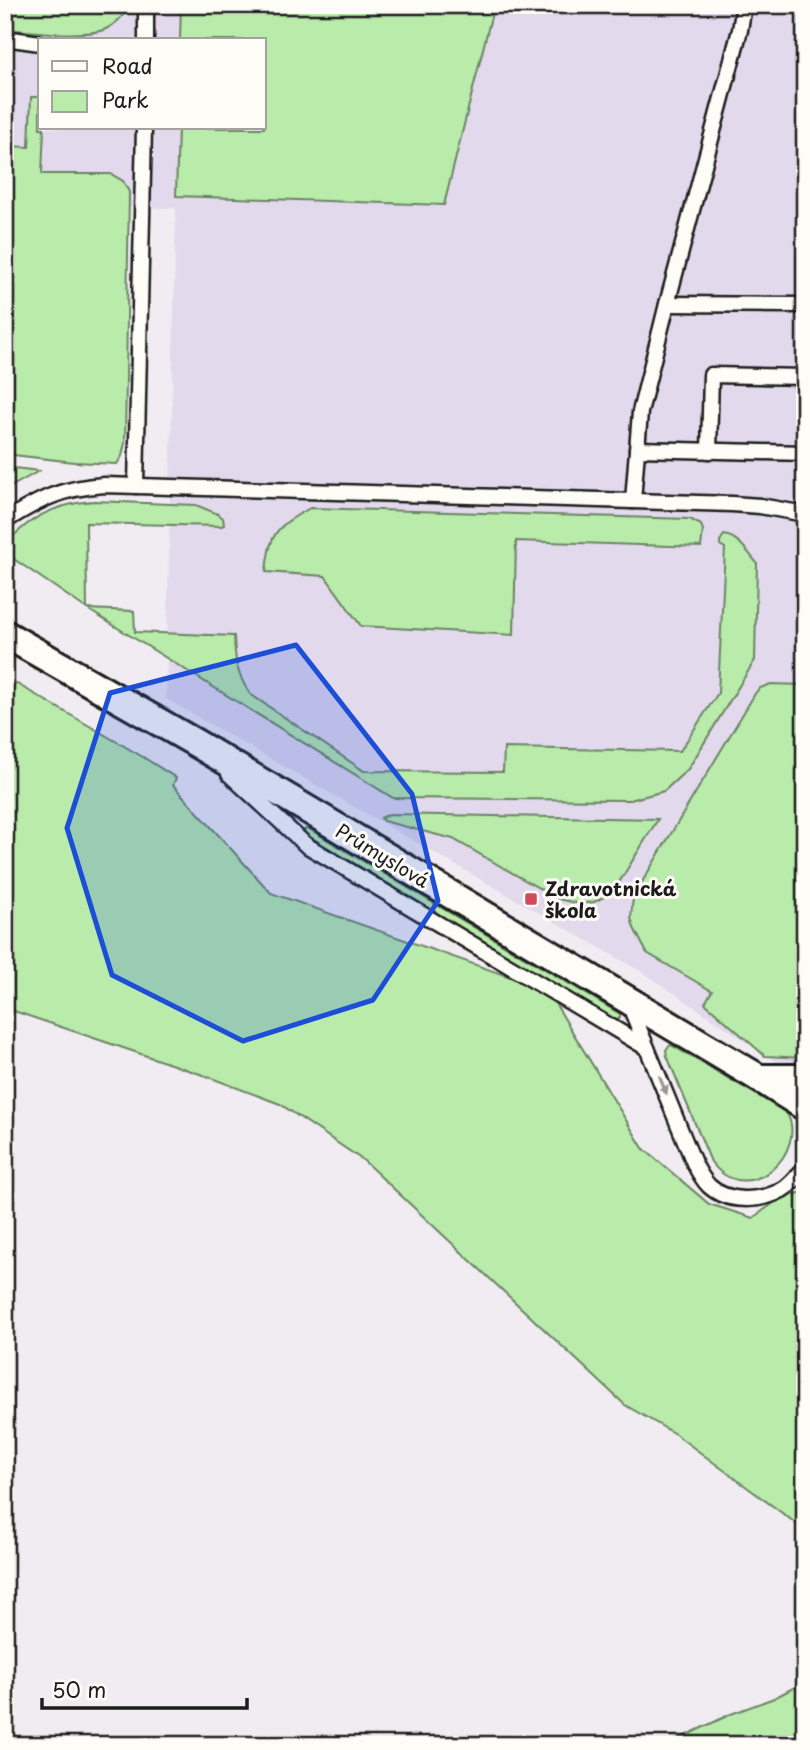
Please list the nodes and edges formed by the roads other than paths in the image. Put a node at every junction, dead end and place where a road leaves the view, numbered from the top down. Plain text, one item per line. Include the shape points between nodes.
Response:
1 (146, 5) edge
2 (744, 5) edge
3 (5, 38) edge
4 (146, 38) edge
5 (38, 43) edge
6 (144, 130) edge
7 (667, 304) junction
8 (803, 305) dead end
9 (805, 377) edge
10 (636, 449) junction
11 (709, 451) junction
12 (805, 453) edge
13 (136, 486) junction
14 (633, 501) junction
15 (805, 514) edge
16 (5, 521) edge
17 (5, 634) edge
18 (194, 742) junction
19 (628, 999) junction
20 (648, 1048) junction
21 (759, 1078) junction
22 (805, 1078) edge
23 (805, 1107) edge
24 (805, 1167) edge

1 - 4 lane
2 - 7 lane
3 - 5 lane
6 - 13 lane
7 - 8 lane
7 - 10 lane via 640,412
9 - 11 lane via 711,375
10 - 11 lane
10 - 14 lane
11 - 12 lane
13 - 14 lane
13 - 16 lane via 63,491
14 - 15 lane via 760,506
17 - 18 street, Průmyslová
18 - 19 street, Průmyslová
18 - 20 lane via 306,845
19 - 20 lane
19 - 21 street, Průmyslová
20 -> 24 lane via 694,1163 709,1187 741,1199 764,1197 782,1190
21 - 22 street
21 - 23 street, Průmyslová

